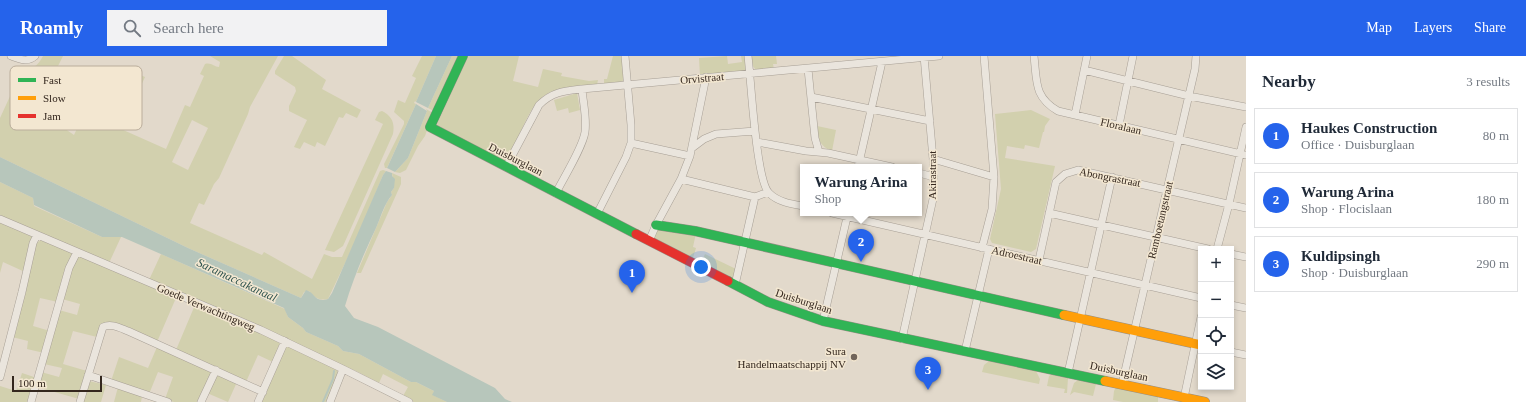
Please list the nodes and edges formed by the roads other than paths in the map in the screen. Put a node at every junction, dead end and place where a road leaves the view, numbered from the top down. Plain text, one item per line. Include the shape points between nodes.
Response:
1 (11, 56) edge
2 (35, 56) edge
3 (463, 56) edge
4 (625, 56) edge
5 (748, 56) edge
6 (939, 56) edge
7 (984, 56) edge
8 (1034, 56) edge
9 (1087, 56) edge
10 (1133, 56) edge
11 (1196, 56) edge
12 (924, 57) edge
13 (882, 62) junction
14 (808, 69) junction
15 (1084, 70) junction
16 (750, 74) junction
17 (706, 78) junction
18 (1128, 80) junction
19 (627, 85) junction
20 (582, 89) junction
21 (1189, 96) junction
22 (811, 97) junction
23 (1246, 107) edge
24 (871, 109) junction
25 (1075, 115) junction
26 (930, 121) junction
27 (1119, 126) junction
28 (1246, 127) edge
29 (755, 131) junction
30 (1179, 139) junction
31 (757, 142) junction
32 (630, 143) junction
33 (692, 148) junction
34 (819, 152) junction
35 (1243, 154) edge
36 (690, 156) junction
37 (860, 159) junction
38 (933, 159) junction
39 (859, 164) edge
40 (880, 164) edge
41 (506, 167) junction
42 (922, 174) edge
43 (1112, 176) junction
44 (934, 177) junction
45 (994, 177) junction
46 (680, 179) junction
47 (1167, 189) junction
48 (556, 192) junction
49 (768, 192) junction
50 (755, 197) junction
51 (1229, 204) junction
52 (800, 205) edge
53 (1246, 208) edge
54 (597, 214) junction
55 (1050, 214) junction
56 (848, 216) edge
57 (852, 216) edge
58 (0, 219) edge
59 (1102, 224) junction
60 (656, 225) junction
61 (925, 234) junction
62 (37, 235) junction
63 (1156, 237) junction
64 (649, 241) junction
65 (744, 243) junction
66 (1219, 246) edge
67 (1198, 247) edge
68 (985, 248) junction
69 (77, 252) junction
70 (1234, 255) edge
71 (1246, 257) edge
72 (1039, 260) junction
73 (836, 263) junction
74 (1090, 272) junction
75 (915, 281) junction
76 (735, 285) junction
77 (1145, 285) junction
78 (978, 295) junction
79 (1198, 297) edge
80 (1234, 306) edge
81 (1246, 308) edge
82 (1081, 319) junction
83 (823, 321) junction
84 (1134, 330) junction
85 (902, 339) junction
86 (285, 341) junction
87 (1198, 344) edge
88 (965, 351) junction
89 (1234, 353) edge
90 (1246, 355) edge
91 (343, 369) junction
92 (216, 370) junction
93 (1068, 373) junction
94 (88, 375) junction
95 (0, 377) edge
96 (1122, 384) junction
97 (263, 392) junction
98 (1184, 398) junction
99 (31, 402) edge
100 (80, 402) edge
101 (168, 402) edge
102 (201, 402) edge
103 (258, 402) edge
104 (330, 402) edge
105 (409, 402) edge
106 (1205, 402) edge

1 - 2 street via 22,61
3 - 41 street, Duisburglaan via 430,127
4 - 19 street
5 - 16 street
6 - 12 street, Orvistraat
7 - 45 street
8 - 25 street, Floralaan via 1041,96 1058,111
9 - 15 street
10 - 18 street
11 - 21 street, Ramboetangstraat
12 - 13 street, Orvistraat
12 - 26 street, Akirastraat
13 - 14 street, Orvistraat
13 - 24 street
14 - 16 street, Orvistraat
14 - 22 street
15 - 18 street
15 - 25 street
16 - 17 street, Orvistraat
16 - 29 street
17 - 19 street, Orvistraat
17 - 33 street
18 - 21 street
18 - 27 street
19 - 20 street, Orvistraat
19 - 32 street
20 - 41 street, Orvistraat via 553,94 539,105
20 - 48 street via 585,133
21 - 23 street
21 - 30 street, Ramboetangstraat
22 - 24 street
22 - 34 street
24 - 26 street
24 - 37 street
25 - 27 street, Floralaan
26 - 38 street, Akirastraat
27 - 30 street, Floralaan
28 - 35 street
29 - 31 street
29 - 33 street via 716,134
30 - 35 street, Floralaan
30 - 47 street, Ramboetangstraat
31 - 34 street
31 - 49 street via 761,177
32 - 36 street
32 - 54 street via 626,157
33 - 36 street
34 - 37 street
35 - 51 street
36 - 46 street
37 - 39 street
37 - 40 street
38 - 44 street, Akirastraat
38 - 45 street
41 - 48 street, Duisburglaan
42 - 44 street
43 - 47 street, Abongrastraat
43 - 55 street, Abongrastraat via 1078,170 1065,174 1056,182
43 - 59 street
44 - 61 street, Akirastraat via 933,199
45 - 68 street via 992,209
46 - 50 street
46 - 60 street
47 - 51 street, Abongrastraat
47 - 63 street, Ramboetangstraat
48 - 54 street, Duisburglaan
49 - 50 street
49 - 52 street via 783,202
50 - 65 street
51 - 53 street, Abongrastraat
51 - 66 street
54 - 64 street, Duisburglaan
55 - 59 street
55 - 72 street, Abongrastraat
56 - 73 street
57 - 61 street, Adroestraat
58 - 62 street, Goede Verwachtingweg
59 - 63 street
59 - 74 street
60 - 64 street
60 - 65 street
61 - 68 street, Adroestraat
61 - 75 street, Akirastraat
62 - 69 street, Goede Verwachtingweg
62 - 95 street
63 - 67 street
63 - 77 street, Ramboetangstraat
64 - 76 street, Duisburglaan
65 - 73 street
65 - 76 street
68 - 72 street, Adroestraat
68 - 78 street
69 - 86 street, Goede Verwachtingweg
69 - 99 street via 69,268
70 - 71 street
72 - 74 street, Adroestraat
73 - 75 street
73 - 83 street
74 - 77 street, Adroestraat
74 - 82 street
75 - 78 street
75 - 85 street, Akirastraat
76 - 83 street, Duisburglaan via 768,302
77 - 79 street, Adroestraat
77 - 84 street, Ramboetangstraat
78 - 82 street
78 - 88 street
80 - 81 street
82 - 84 street
82 - 93 street
83 - 85 street, Duisburglaan
84 - 87 street
84 - 96 street, Ramboetangstraat
85 - 88 street, Duisburglaan
86 - 91 street, Goede Verwachtingweg
86 - 97 street
87 - 98 street
88 - 93 street, Duisburglaan
89 - 90 street
91 - 104 street
91 - 105 street, Goede Verwachtingweg
92 - 94 street via 128,331 107,325 103,327
92 - 97 street
92 - 102 street
93 - 96 street, Duisburglaan
94 - 100 street
94 - 101 street
96 - 98 street, Duisburglaan
97 - 103 street
98 - 106 street, Duisburglaan

